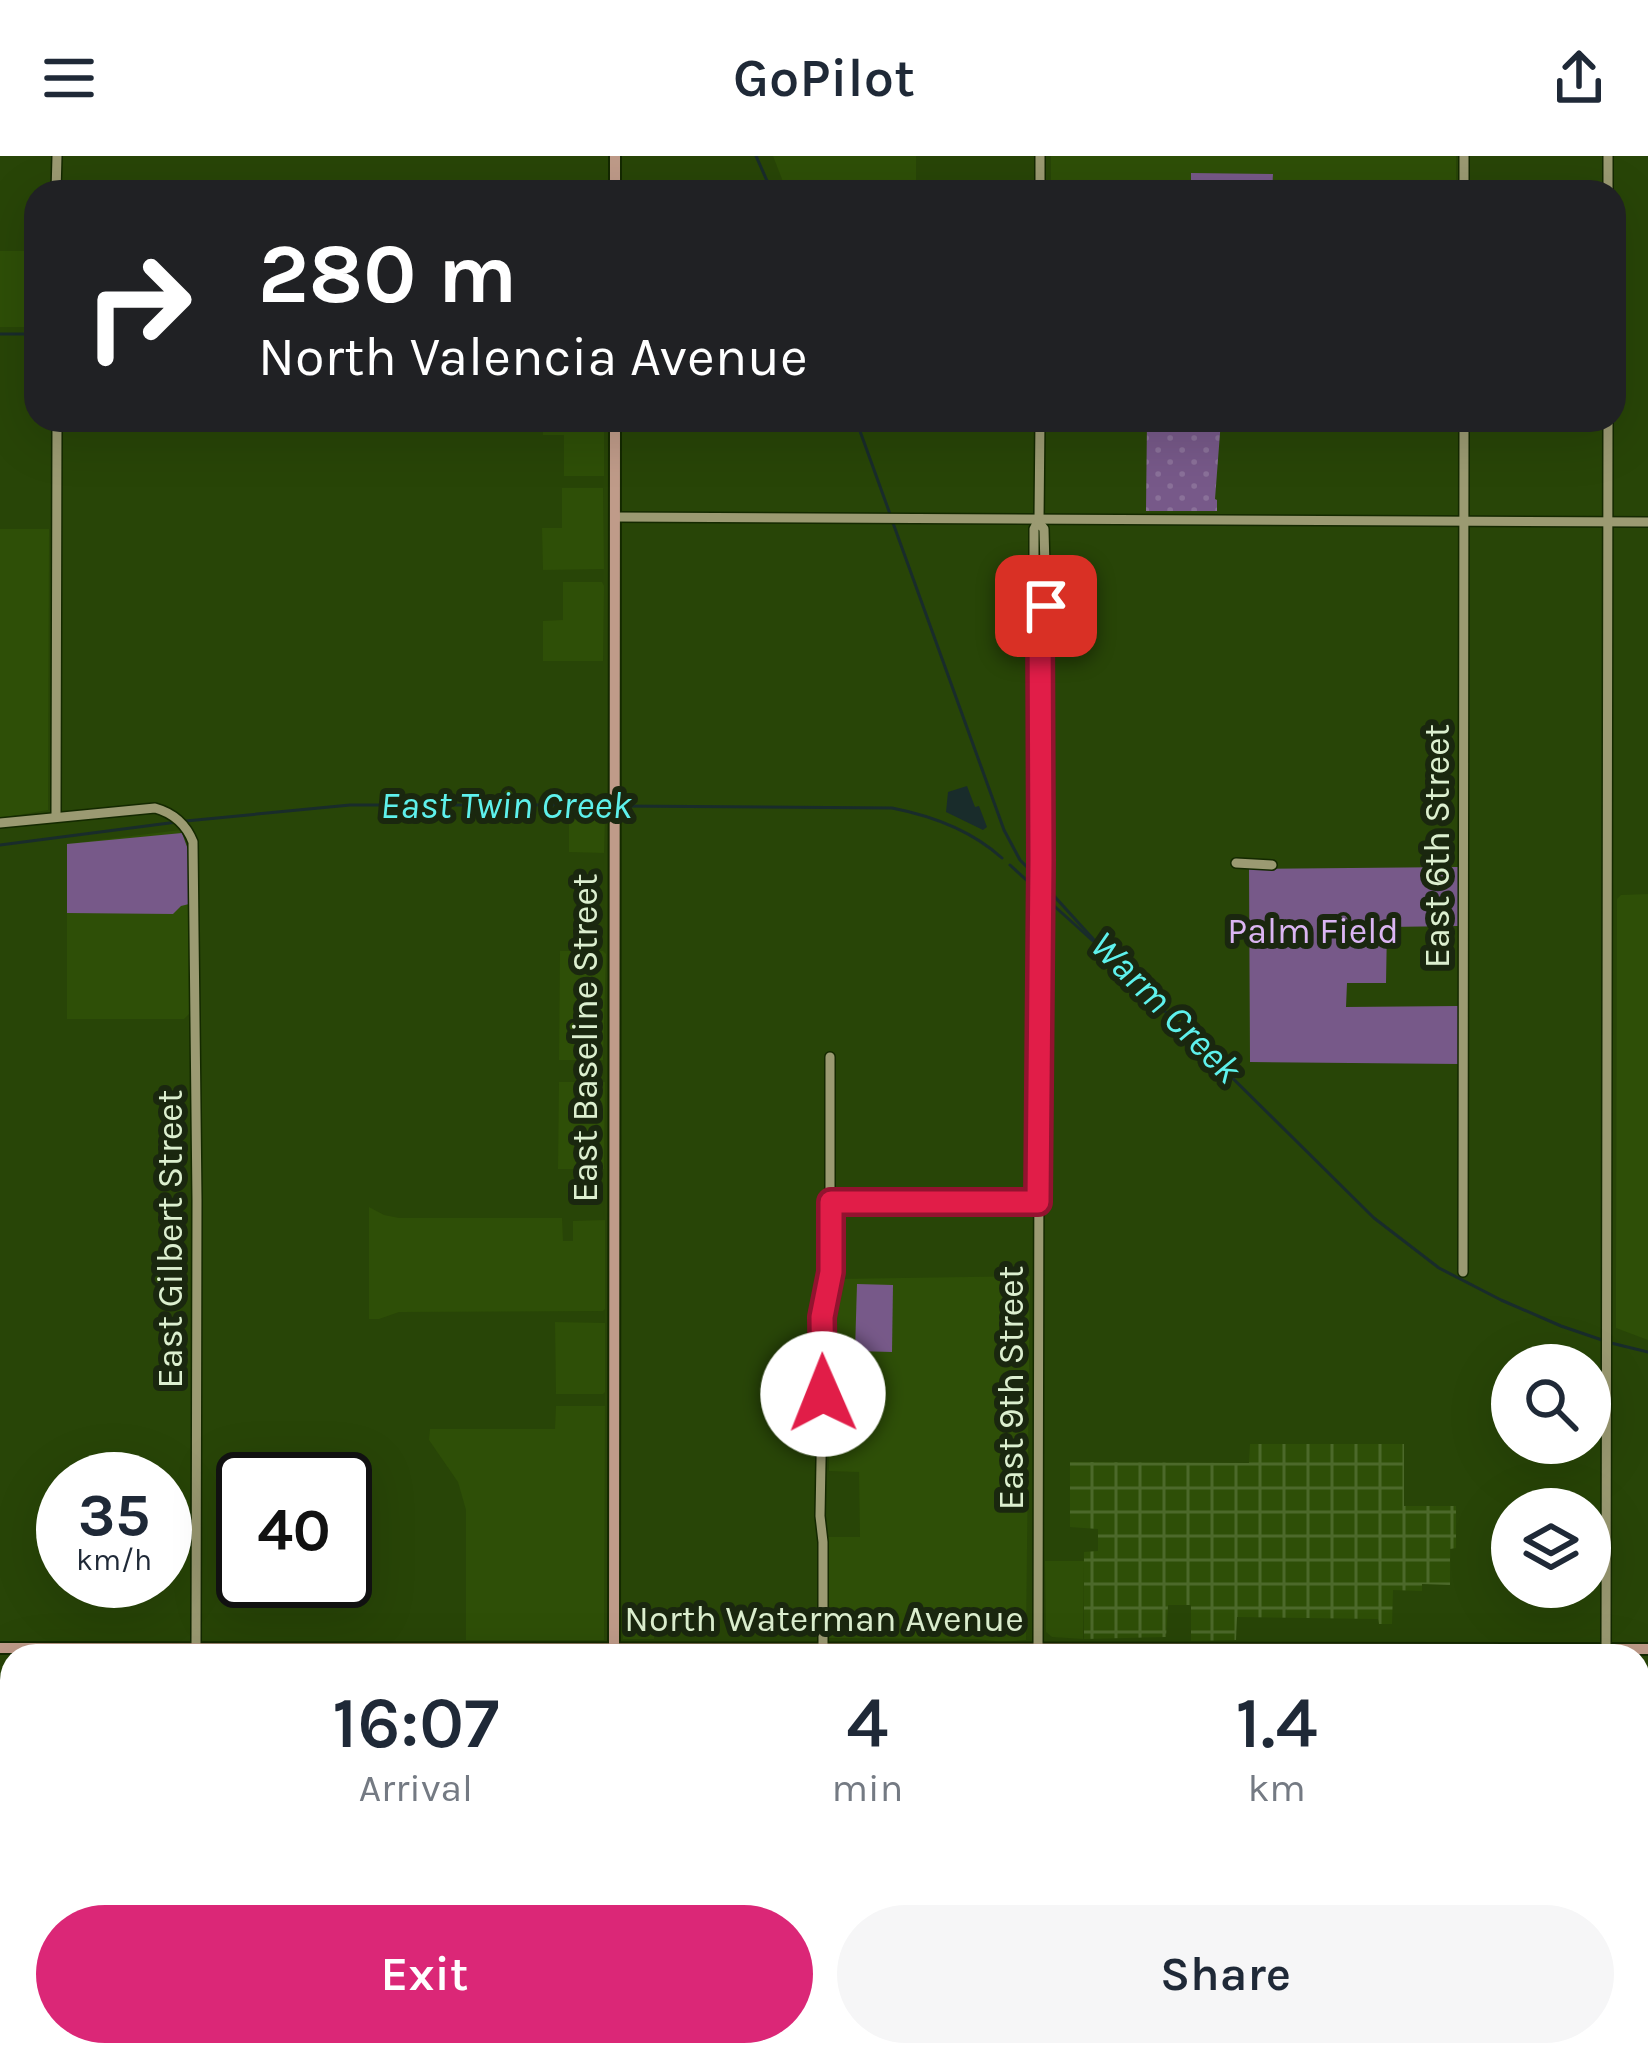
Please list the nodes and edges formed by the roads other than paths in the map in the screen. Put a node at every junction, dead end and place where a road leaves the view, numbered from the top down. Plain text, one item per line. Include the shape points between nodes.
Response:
1 (57, 432) edge
2 (615, 432) edge
3 (1040, 432) edge
4 (1464, 432) edge
5 (1608, 432) edge
6 (615, 517) junction
7 (1039, 521) junction
8 (1464, 521) junction
9 (1608, 522) junction
10 (1648, 522) edge
11 (56, 816) junction
12 (0, 823) edge
13 (1236, 863) dead end
14 (1273, 865) dead end
15 (830, 1057) dead end
16 (831, 1202) junction
17 (1038, 1202) junction
18 (1463, 1272) dead end
19 (196, 1644) edge
20 (614, 1644) edge
21 (823, 1644) edge
22 (1038, 1644) edge
23 (1606, 1644) edge

1 - 11 street
2 - 6 main road, East Baseline Street
3 - 7 street, East 9th Street
4 - 8 street, East 6th Street
5 - 9 street
6 - 7 street
6 - 20 main road, East Baseline Street
7 - 8 street
7 - 17 street, East 9th Street
8 - 9 street
8 - 18 street, East 6th Street
9 - 10 street
9 - 23 street
11 - 12 street
11 - 19 street, East Gilbert Street via 155,808 187,829 195,854
13 - 14 street
15 - 16 street
16 - 17 street
16 - 21 street via 822,1317
17 - 22 street, East 9th Street

